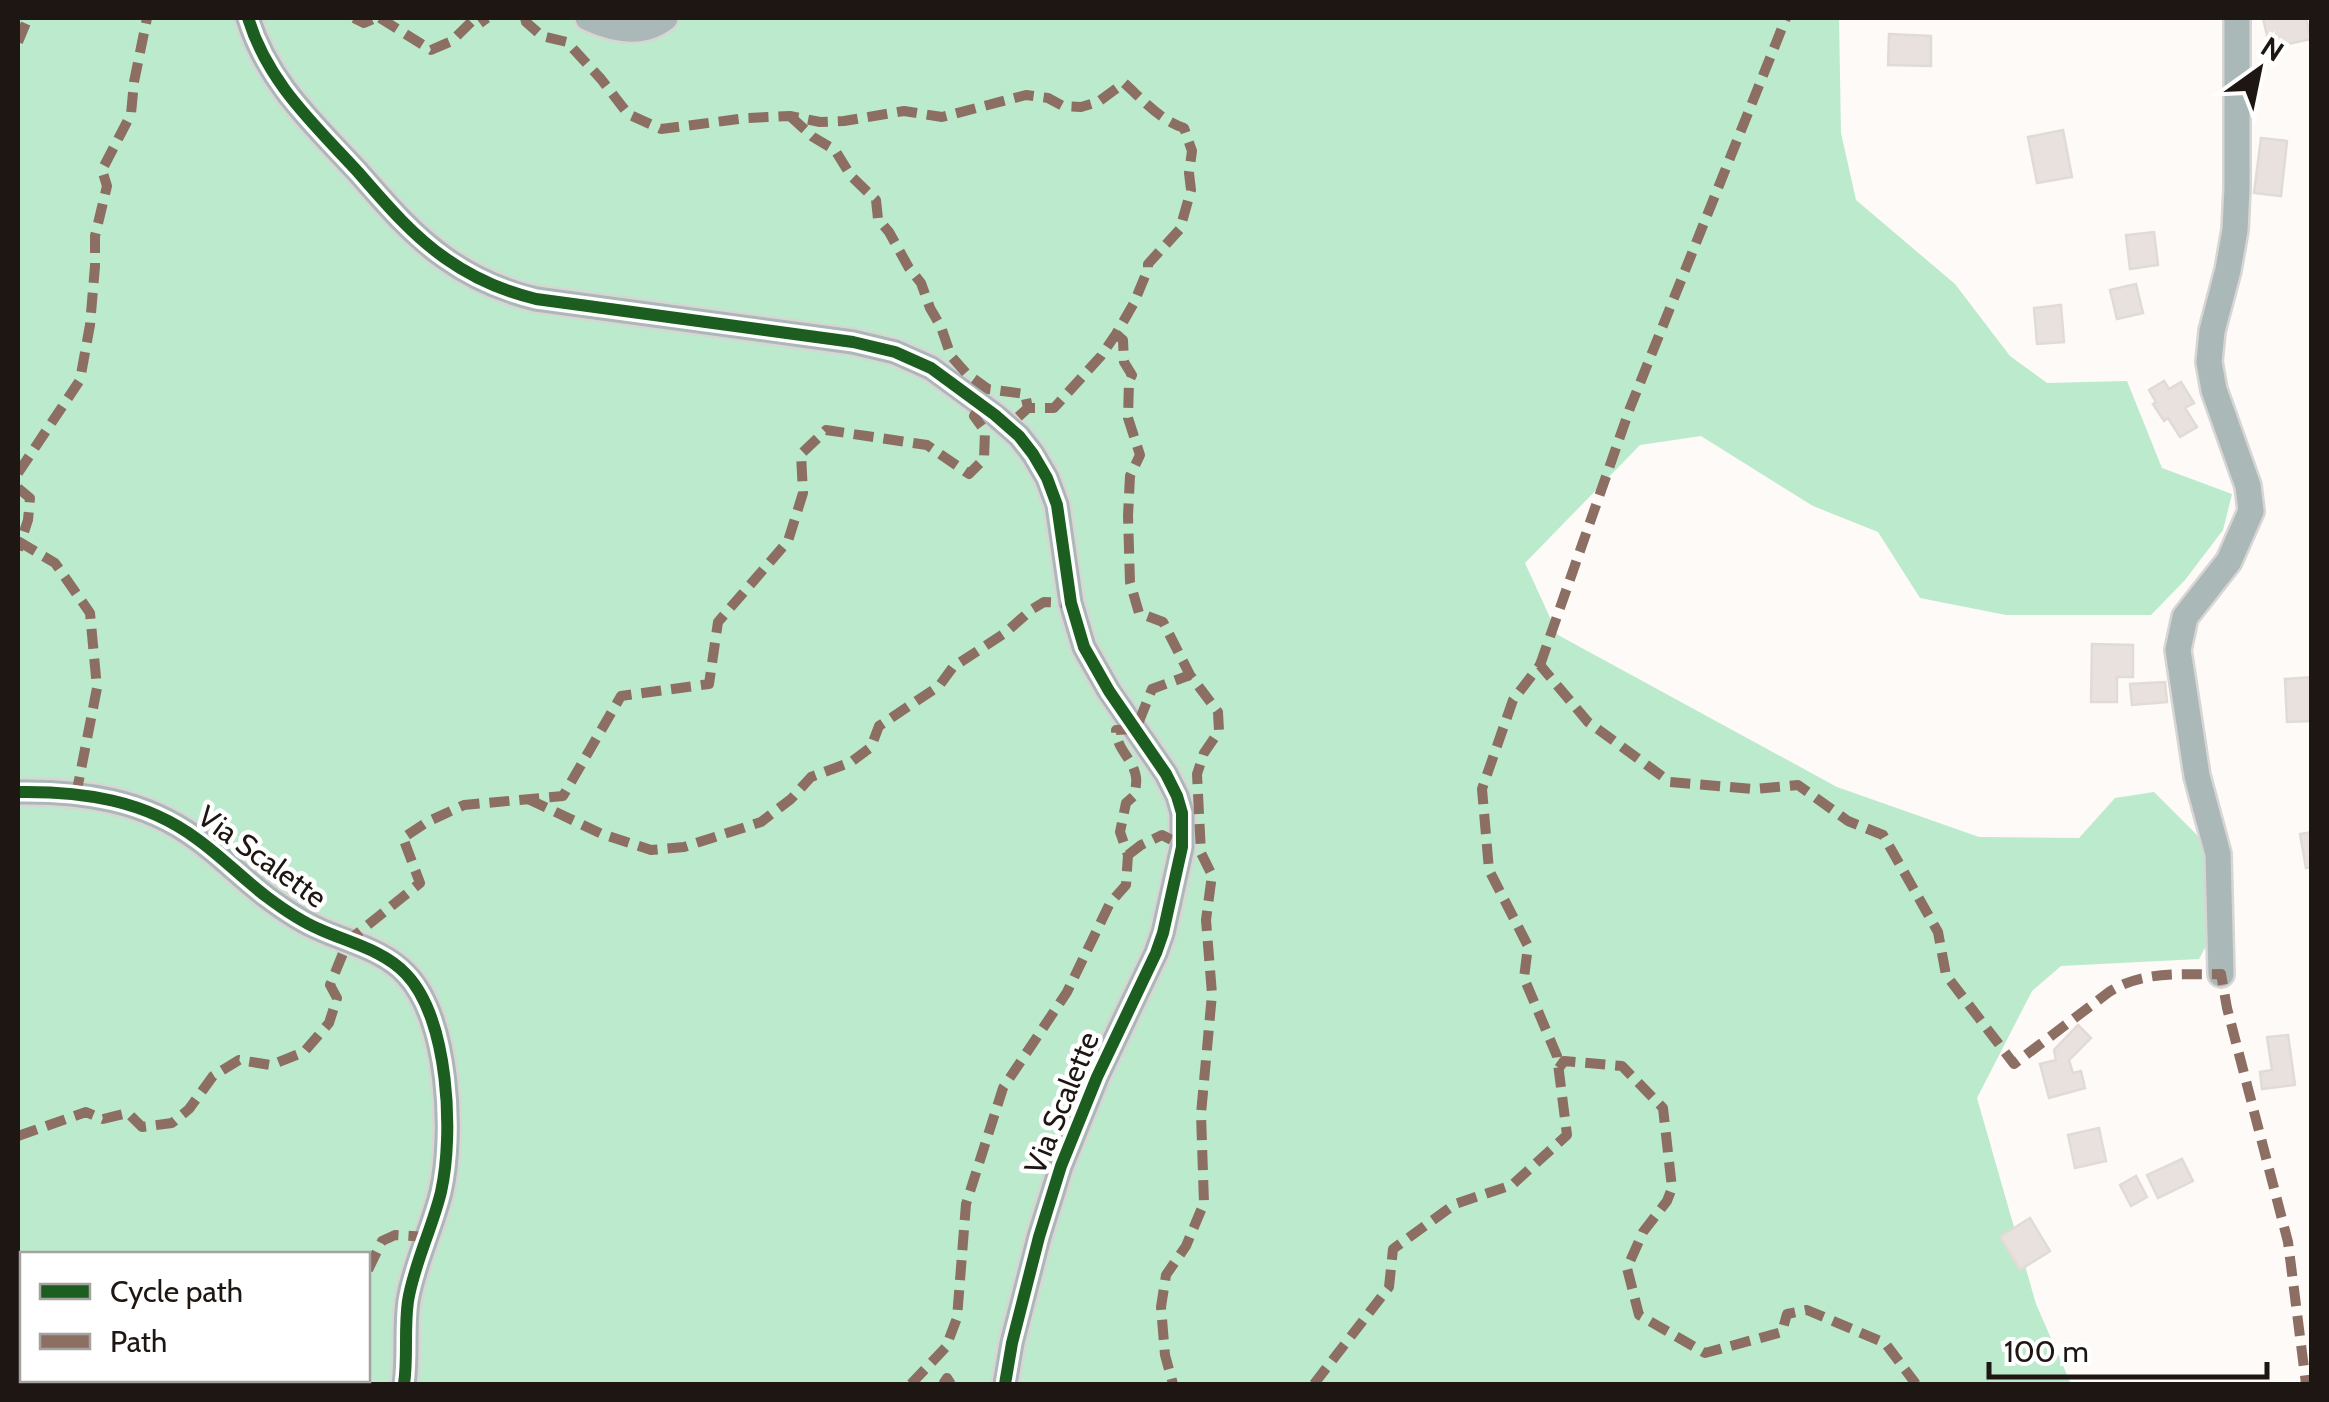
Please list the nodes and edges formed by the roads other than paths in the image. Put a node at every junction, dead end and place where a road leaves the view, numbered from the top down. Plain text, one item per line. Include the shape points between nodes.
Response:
1 (248, 18) edge
2 (588, 18) edge
3 (665, 18) edge
4 (2238, 18) edge
5 (18, 792) edge
6 (2221, 974) dead end
7 (404, 1384) edge
8 (1005, 1384) edge

1 - 8 street, Via Scalette via 291,99 418,236 475,277 544,300 886,349 940,373 1034,454 1060,518 1077,628 1102,680 1174,788 1183,820 1160,944 1052,1192
2 - 3 street via 634,29
4 - 6 street via 2235,230 2209,362 2251,512 2229,561 2185,618 2178,650 2197,776 2218,854
5 - 7 street, Via Scalette via 96,796 163,818 281,908 386,958 414,984 437,1036 447,1130 442,1189 408,1304

